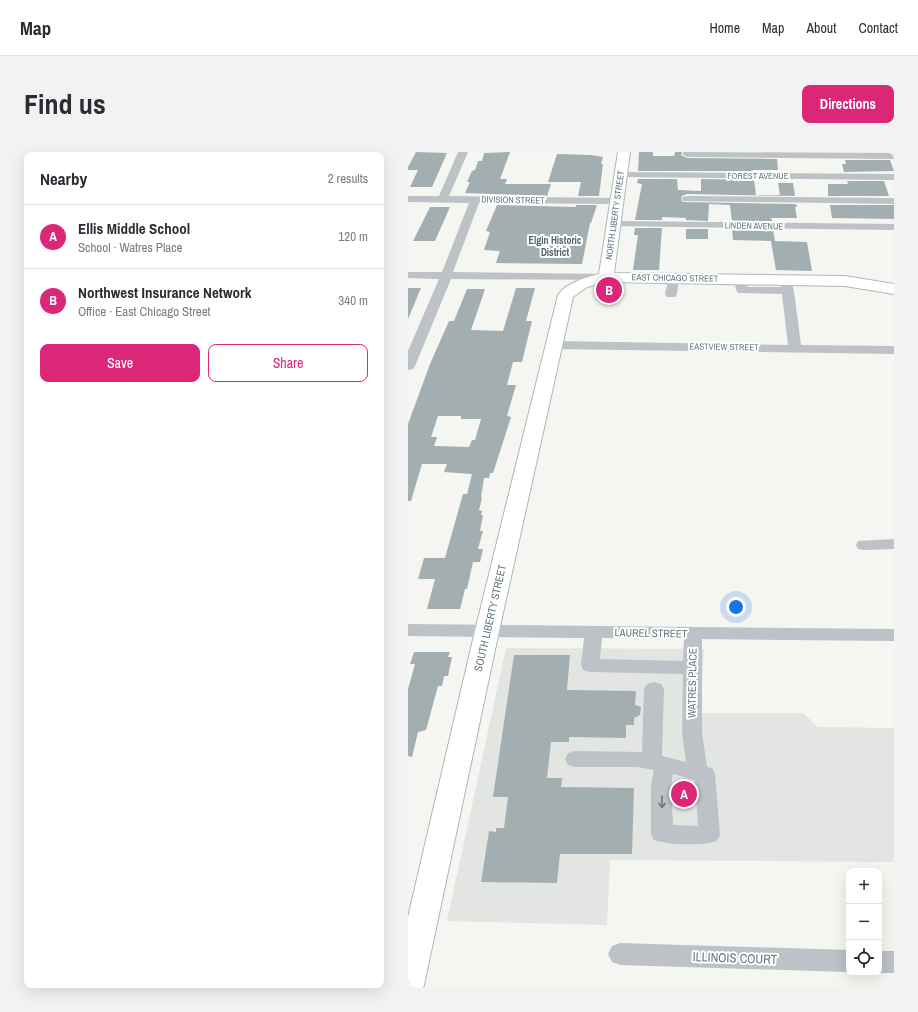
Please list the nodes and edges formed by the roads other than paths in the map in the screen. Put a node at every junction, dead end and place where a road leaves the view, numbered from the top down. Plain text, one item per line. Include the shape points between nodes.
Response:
1 (463, 152) edge
2 (624, 152) edge
3 (687, 153) edge
4 (801, 153) edge
5 (894, 156) edge
6 (621, 175) junction
7 (687, 176) junction
8 (806, 176) junction
9 (894, 177) edge
10 (408, 199) edge
11 (442, 200) junction
12 (475, 200) junction
13 (617, 201) junction
14 (894, 201) edge
15 (687, 206) junction
16 (812, 208) junction
17 (614, 224) junction
18 (688, 225) junction
19 (816, 226) junction
20 (894, 227) edge
21 (408, 275) edge
22 (446, 276) junction
23 (606, 278) junction
24 (673, 278) junction
25 (787, 285) junction
26 (559, 286) junction
27 (894, 288) edge
28 (671, 294) dead end
29 (554, 345) junction
30 (795, 348) junction
31 (894, 350) edge
32 (408, 366) edge
33 (894, 544) edge
34 (864, 545) dead end
35 (408, 630) edge
36 (487, 631) junction
37 (594, 632) junction
38 (693, 634) junction
39 (894, 635) edge
40 (692, 668) junction
41 (654, 690) dead end
42 (574, 759) dead end
43 (659, 763) junction
44 (698, 773) junction
45 (620, 954) dead end
46 (846, 961) edge
47 (882, 962) edge
48 (894, 962) edge
49 (408, 985) edge

1 - 11 street
2 - 6 main road, NORTH LIBERTY STREET
3 - 4 street
3 - 7 street
4 - 5 street
4 - 8 street
6 - 7 street, FOREST AVENUE
6 - 13 main road, NORTH LIBERTY STREET
7 - 8 street, FOREST AVENUE
7 - 15 street
8 - 9 street, FOREST AVENUE
8 - 16 street
10 - 11 street, DIVISION STREET
11 - 12 street, DIVISION STREET
12 - 13 street, DIVISION STREET
12 - 22 street
13 - 17 main road, NORTH LIBERTY STREET
14 - 16 street
15 - 16 street
15 - 18 street
16 - 19 street
17 - 18 street, LINDEN AVENUE
17 - 23 main road, NORTH LIBERTY STREET
18 - 19 street, LINDEN AVENUE
19 - 20 street, LINDEN AVENUE
21 - 22 street, EAST CHICAGO STREET
22 - 26 street, EAST CHICAGO STREET
22 - 32 street
23 - 24 main road, EAST CHICAGO STREET
23 - 26 street, EAST CHICAGO STREET
23 - 26 main road
24 - 25 main road, EAST CHICAGO STREET via 740,279
24 - 28 street
25 - 27 main road, EAST CHICAGO STREET via 850,281
25 - 30 street
26 - 29 main road, SOUTH LIBERTY STREET
29 - 30 street, EASTVIEW STREET
29 - 36 main road, SOUTH LIBERTY STREET
30 - 31 street, EASTVIEW STREET
33 - 34 street
35 - 36 street, LAUREL STREET
36 - 37 street, LAUREL STREET
36 - 49 main road, SOUTH LIBERTY STREET
37 - 38 street, LAUREL STREET
37 - 40 street via 590,666
38 - 39 street, LAUREL STREET
38 - 40 street, WATRES PLACE
40 - 44 street, WATRES PLACE via 692,732
41 - 43 street
42 - 43 street via 637,758
43 - 44 street
43 -> 44 street via 662,786 662,834 709,835 705,774
45 - 46 street, ILLINOIS COURT
47 - 48 street

